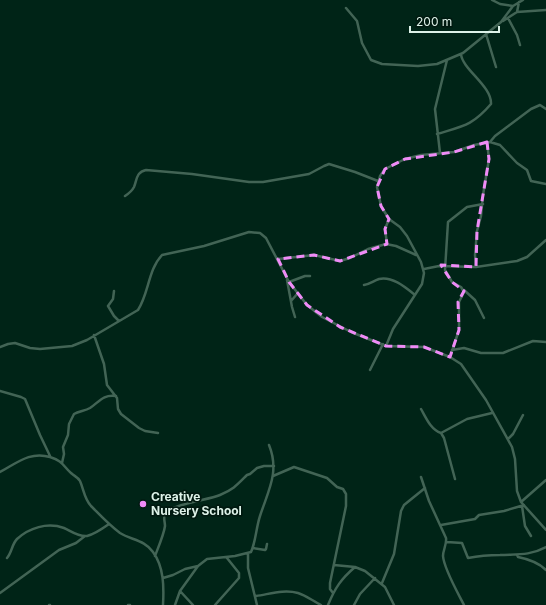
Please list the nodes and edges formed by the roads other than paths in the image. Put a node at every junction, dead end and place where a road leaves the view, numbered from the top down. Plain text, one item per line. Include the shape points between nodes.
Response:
1 (492, 0) edge
2 (523, 0) edge
3 (519, 2) junction
4 (513, 6) junction
5 (346, 8) dead end
6 (546, 10) edge
7 (516, 12) junction
8 (508, 18) junction
9 (501, 22) junction
10 (486, 34) junction
11 (520, 45) dead end
12 (461, 54) junction
13 (447, 60) junction
14 (496, 67) dead end
15 (546, 110) edge
16 (437, 134) junction
17 (488, 142) junction
18 (440, 153) junction
19 (378, 181) junction
20 (546, 184) edge
21 (124, 196) dead end
22 (483, 204) junction
23 (389, 219) junction
24 (546, 240) edge
25 (387, 244) junction
26 (416, 255) junction
27 (278, 259) junction
28 (445, 266) junction
29 (476, 267) junction
30 (424, 269) junction
31 (310, 276) dead end
32 (287, 277) junction
33 (289, 282) junction
34 (364, 285) dead end
35 (463, 290) junction
36 (114, 291) dead end
37 (298, 293) junction
38 (415, 295) junction
39 (291, 301) junction
40 (295, 317) dead end
41 (484, 318) dead end
42 (119, 321) junction
43 (94, 335) junction
44 (546, 342) edge
45 (383, 344) junction
46 (386, 346) junction
47 (0, 347) edge
48 (452, 350) junction
49 (450, 357) junction
50 (370, 370) dead end
51 (0, 391) edge
52 (116, 396) junction
53 (421, 409) dead end
54 (492, 413) junction
55 (523, 415) dead end
56 (158, 433) dead end
57 (442, 433) junction
58 (508, 439) junction
59 (269, 445) dead end
60 (51, 457) junction
61 (62, 463) junction
62 (274, 466) junction
63 (0, 472) edge
64 (273, 476) junction
65 (421, 477) dead end
66 (455, 479) dead end
67 (546, 480) edge
68 (425, 488) junction
69 (521, 502) junction
70 (523, 506) junction
71 (109, 524) junction
72 (441, 525) junction
73 (546, 530) edge
74 (86, 536) junction
75 (531, 536) dead end
76 (447, 542) junction
77 (267, 544) dead end
78 (546, 547) edge
79 (253, 548) junction
80 (248, 553) junction
81 (517, 555) junction
82 (155, 556) junction
83 (7, 558) dead end
84 (227, 558) junction
85 (334, 565) junction
86 (198, 566) junction
87 (355, 567) junction
88 (546, 570) edge
89 (162, 578) junction
90 (375, 578) junction
91 (382, 583) junction
92 (180, 591) junction
93 (0, 593) edge
94 (333, 593) junction
95 (256, 596) junction
96 (163, 605) edge
97 (175, 605) edge
98 (192, 605) edge
99 (215, 605) edge
100 (257, 605) edge
101 (321, 605) edge
102 (328, 605) edge
103 (354, 605) edge
104 (394, 605) edge
105 (464, 605) edge

1 - 4 street
2 - 3 street
3 - 4 street
3 - 7 street
4 - 9 street
5 - 13 street via 357,21 363,46 371,60 396,66 418,66
6 - 7 street
7 - 8 street
8 - 9 street
8 - 11 street
9 - 10 street
10 - 12 street
10 - 14 street
12 - 13 street
12 - 16 street via 492,104 472,122
13 - 16 street via 435,109
15 - 17 street via 540,105 531,109
16 - 18 street
17 - 18 street via 454,152
17 - 20 street via 500,145 527,170 531,181
17 - 22 street via 489,159
18 - 19 street via 405,159 385,170
19 - 21 street via 330,164 309,174 263,182 146,170 140,173 134,188
19 - 23 street via 380,206
22 - 28 street via 467,207 448,222
22 - 29 street via 477,231
23 - 25 street via 385,230
23 - 26 street via 407,236
24 - 29 street via 521,260
25 - 26 street
25 - 27 street via 340,261 314,255
26 - 30 street
27 - 32 street
27 - 42 street via 264,235 257,232 165,254 160,257 155,267 138,310
28 - 29 street
28 - 30 street
28 - 35 street via 451,280
30 - 38 street via 423,280
31 - 33 street
32 - 33 street
32 - 39 street
33 - 37 street
34 - 38 street via 378,279 389,278
35 - 41 street via 475,300
35 - 48 street via 458,303 460,327
36 - 42 street via 113,300 108,306
37 - 39 street
37 - 45 street via 322,317
38 - 46 street via 393,329
39 - 40 street
42 - 43 street
43 - 47 street via 76,345 64,348 40,349 15,343
43 - 52 street via 104,364 107,385
44 - 48 street via 533,341 503,353 481,353 464,348
45 - 46 street
45 - 50 street
46 - 49 street via 424,347
48 - 49 street
49 - 54 street via 461,364
51 - 60 street via 25,399
52 - 56 street via 118,409 123,416 144,431
52 - 61 street via 103,397 88,409 74,414 63,447
53 - 57 street via 436,432
54 - 57 street via 467,419
54 - 58 street
55 - 58 street
57 - 66 street
58 - 69 street via 515,459 517,491
59 - 62 street
60 - 61 street
60 - 63 street via 32,455
61 - 71 street via 80,481 89,504
62 - 64 street
62 - 82 street via 254,469 235,487 217,496 168,510 164,516 165,528
64 - 79 street via 269,494 259,517
64 - 85 street via 295,468 327,478 345,491 346,502
65 - 68 street
67 - 69 street
68 - 72 street
68 - 91 street via 404,505 401,511 394,554
69 - 70 street
70 - 72 street
70 - 73 street
70 - 75 street via 525,526
71 - 74 street
71 - 82 street via 127,537 145,544
72 - 76 street
74 - 83 street via 60,527 37,527 15,541
74 - 93 street via 59,550
76 - 81 street via 462,543 468,558
76 - 105 street via 444,559
77 - 79 street via 265,550
78 - 81 street via 530,554
79 - 80 street
80 - 84 street
80 - 95 street via 248,568
81 - 88 street via 540,564
82 - 89 street
84 - 86 street via 206,559
84 - 99 street via 239,573 239,578
85 - 87 street
85 - 94 street via 330,586
86 - 89 street via 185,568
86 - 92 street
87 - 90 street
87 - 94 street via 342,578
89 - 96 street
90 - 91 street
90 - 103 street via 360,594
91 - 104 street
92 - 97 street
92 - 98 street
94 - 102 street
95 - 100 street
95 - 101 street via 288,591 299,593

